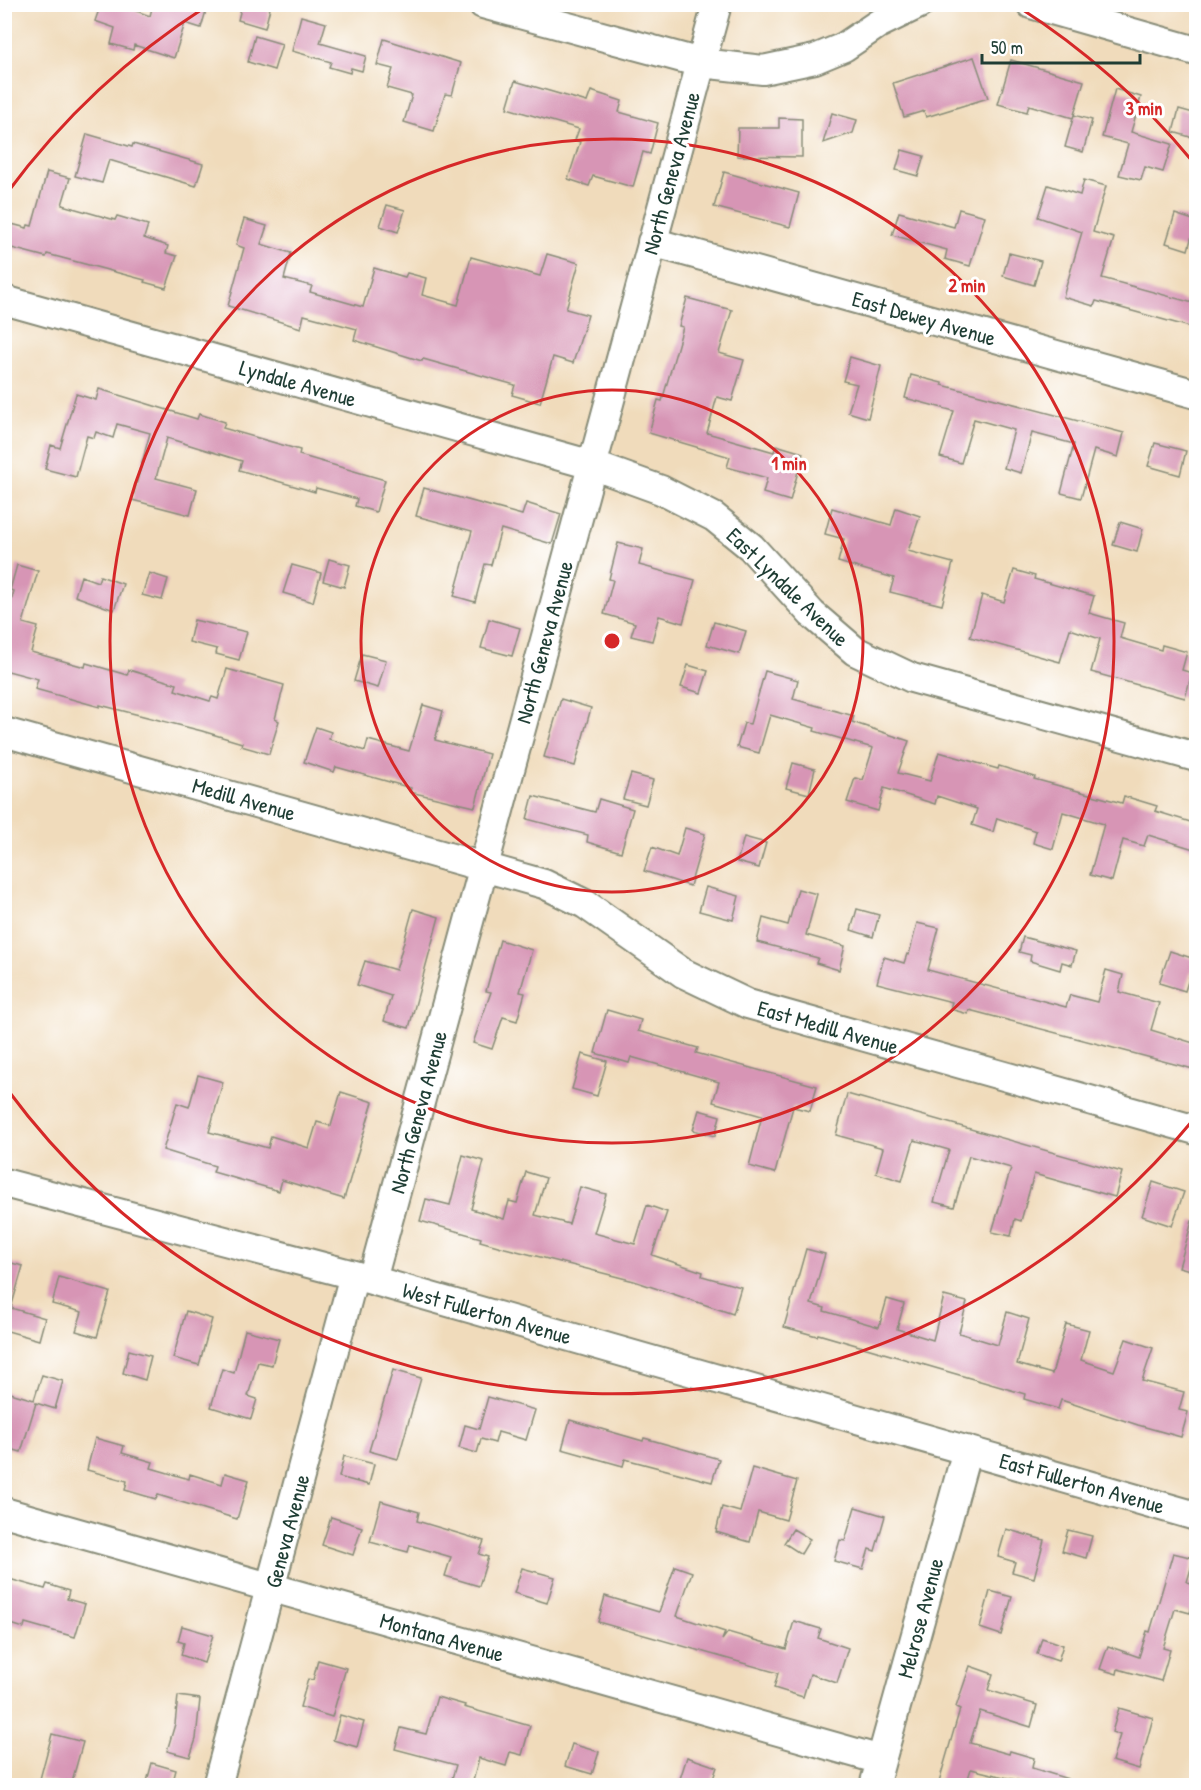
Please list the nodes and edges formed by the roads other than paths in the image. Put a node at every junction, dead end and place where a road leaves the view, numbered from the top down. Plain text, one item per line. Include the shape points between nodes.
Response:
1 (483, 4) edge
2 (717, 4) edge
3 (919, 4) edge
4 (1031, 4) edge
5 (1197, 51) edge
6 (701, 63) junction
7 (652, 242) junction
8 (4, 300) edge
9 (1197, 394) edge
10 (592, 465) junction
11 (4, 732) edge
12 (1197, 757) edge
13 (484, 866) junction
14 (1197, 1130) edge
15 (4, 1183) edge
16 (363, 1278) junction
17 (967, 1450) junction
18 (4, 1512) edge
19 (1197, 1516) edge
20 (272, 1588) junction
21 (877, 1773) edge
22 (217, 1785) edge

1 - 6 street
2 - 6 street, North Geneva Avenue
3 - 6 street via 815,59 763,70
4 - 5 street
6 - 7 street, North Geneva Avenue
7 - 9 street, East Dewey Avenue
7 - 10 street, North Geneva Avenue
8 - 10 street, Lyndale Avenue
10 - 12 street, East Lyndale Avenue via 661,490 714,518 751,547 812,614 855,651 912,678
10 - 13 street, North Geneva Avenue
11 - 13 street, Medill Avenue
13 - 14 street, East Medill Avenue via 544,884 585,904 683,973 748,1004
13 - 16 street, North Geneva Avenue
15 - 16 street, West Fullerton Avenue
16 - 17 street, West Fullerton Avenue
16 - 20 street, Geneva Avenue
17 - 19 street, East Fullerton Avenue
17 - 21 street, Melrose Avenue
18 - 20 street, Montana Avenue
20 - 21 street, Montana Avenue
20 - 22 street, Geneva Avenue

